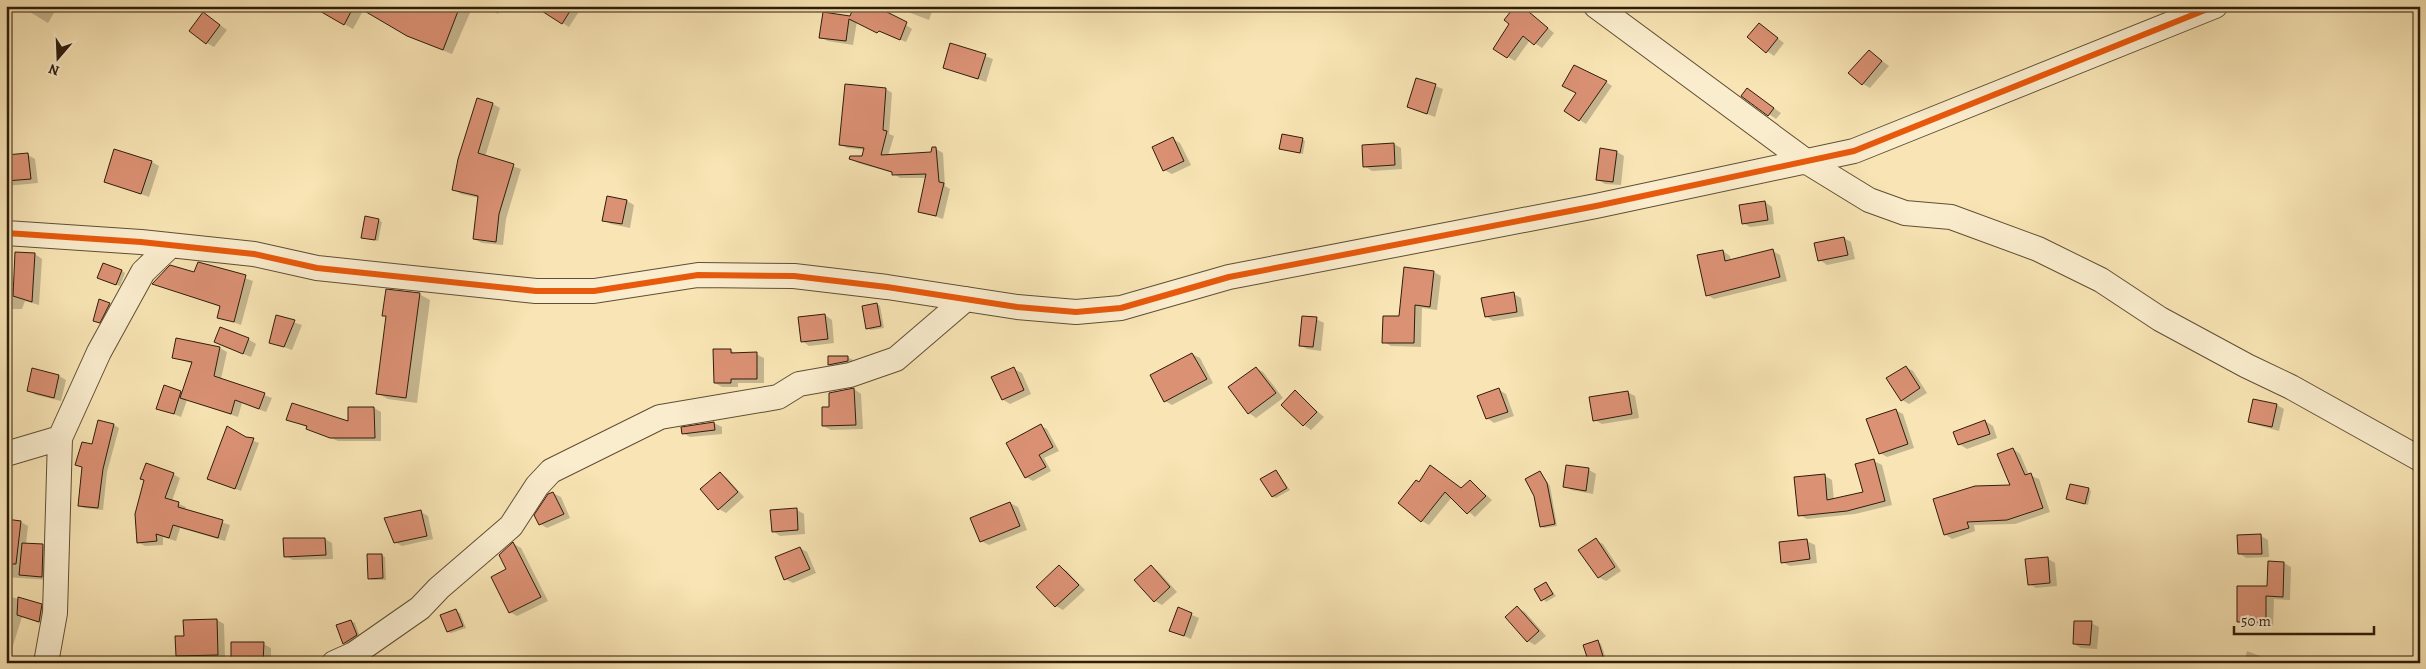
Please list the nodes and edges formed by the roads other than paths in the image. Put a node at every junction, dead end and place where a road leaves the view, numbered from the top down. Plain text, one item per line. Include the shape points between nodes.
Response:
1 (1596, 6) edge
2 (2215, 6) edge
3 (1807, 162) junction
4 (6, 233) edge
5 (141, 242) junction
6 (170, 246) junction
7 (143, 272) junction
8 (966, 299) junction
9 (60, 438) junction
10 (6, 454) edge
11 (2420, 460) edge
12 (46, 663) edge
13 (334, 663) edge

1 - 3 street
2 - 3 street via 1896,135 1854,151
3 - 8 street via 1229,277 1121,308 1076,312
3 - 11 street via 1869,200 1905,213 1951,217 2038,249 2101,280 2160,319 2292,387
4 - 5 street
5 - 6 street
5 - 7 street
6 - 7 street
6 - 8 street via 254,254 317,268 536,290 594,292 698,275 794,276
7 - 9 street via 99,352
8 - 13 street via 896,359 850,375 799,384 778,397 660,417 551,471 511,526 420,608 354,654
9 - 10 street
9 - 12 street via 55,613

